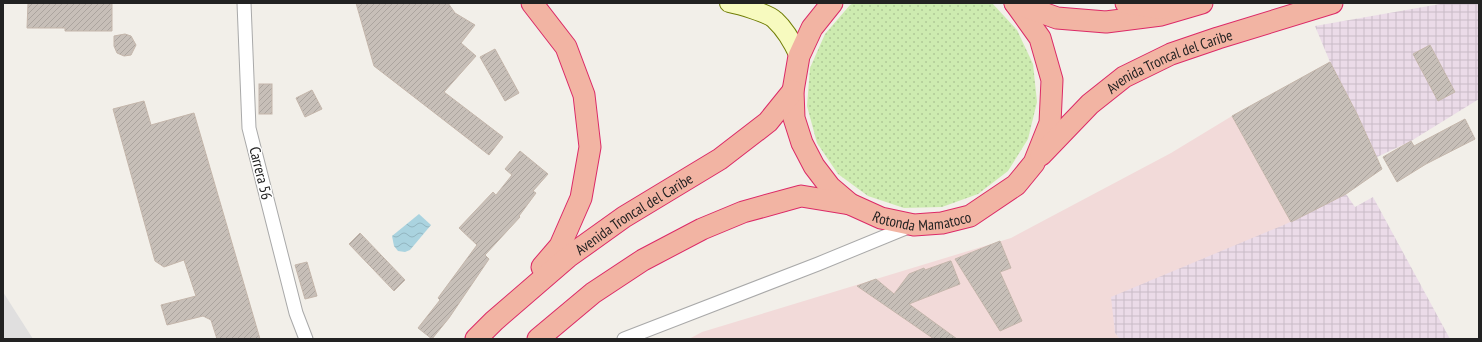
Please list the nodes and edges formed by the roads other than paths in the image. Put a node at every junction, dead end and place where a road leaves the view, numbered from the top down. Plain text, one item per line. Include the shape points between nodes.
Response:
1 (244, 3) edge
2 (532, 3) edge
3 (729, 3) edge
4 (832, 3) edge
5 (1015, 3) edge
6 (1126, 3) edge
7 (1192, 3) edge
8 (1202, 3) edge
9 (1332, 3) edge
10 (799, 56) junction
11 (793, 92) junction
12 (1034, 163) junction
13 (850, 204) junction
14 (914, 225) junction
15 (494, 321) junction
16 (632, 338) edge
17 (306, 339) edge
18 (476, 339) edge
19 (538, 339) edge

1 - 17 street, Carrera 56 via 249,128 296,313
2 - 15 highway via 566,47 584,95 590,147 581,198 560,246
3 - 10 main road via 741,5 774,19 791,40
4 - 10 highway, Rotonda Mamatoco via 812,28
5 - 8 highway via 1058,18 1106,22 1161,15
5 - 12 highway, Rotonda Mamatoco via 1040,38 1052,80 1050,123
6 - 7 highway via 1161,8
9 - 12 highway, Avenida Troncal del Caribe via 1171,54 1124,78 1090,104
10 - 11 highway, Rotonda Mamatoco
11 - 13 highway, Rotonda Mamatoco via 794,118 802,143 814,166 830,187
11 - 15 highway, Avenida Troncal del Caribe via 768,122 720,159 617,222 568,257
12 - 14 highway, Rotonda Mamatoco via 1016,185 970,216 942,224
13 - 14 highway, Rotonda Mamatoco via 881,218
13 - 19 highway via 801,196 743,212 702,229 643,260 600,289
14 - 16 street
15 - 18 highway, Avenida Troncal del Caribe

